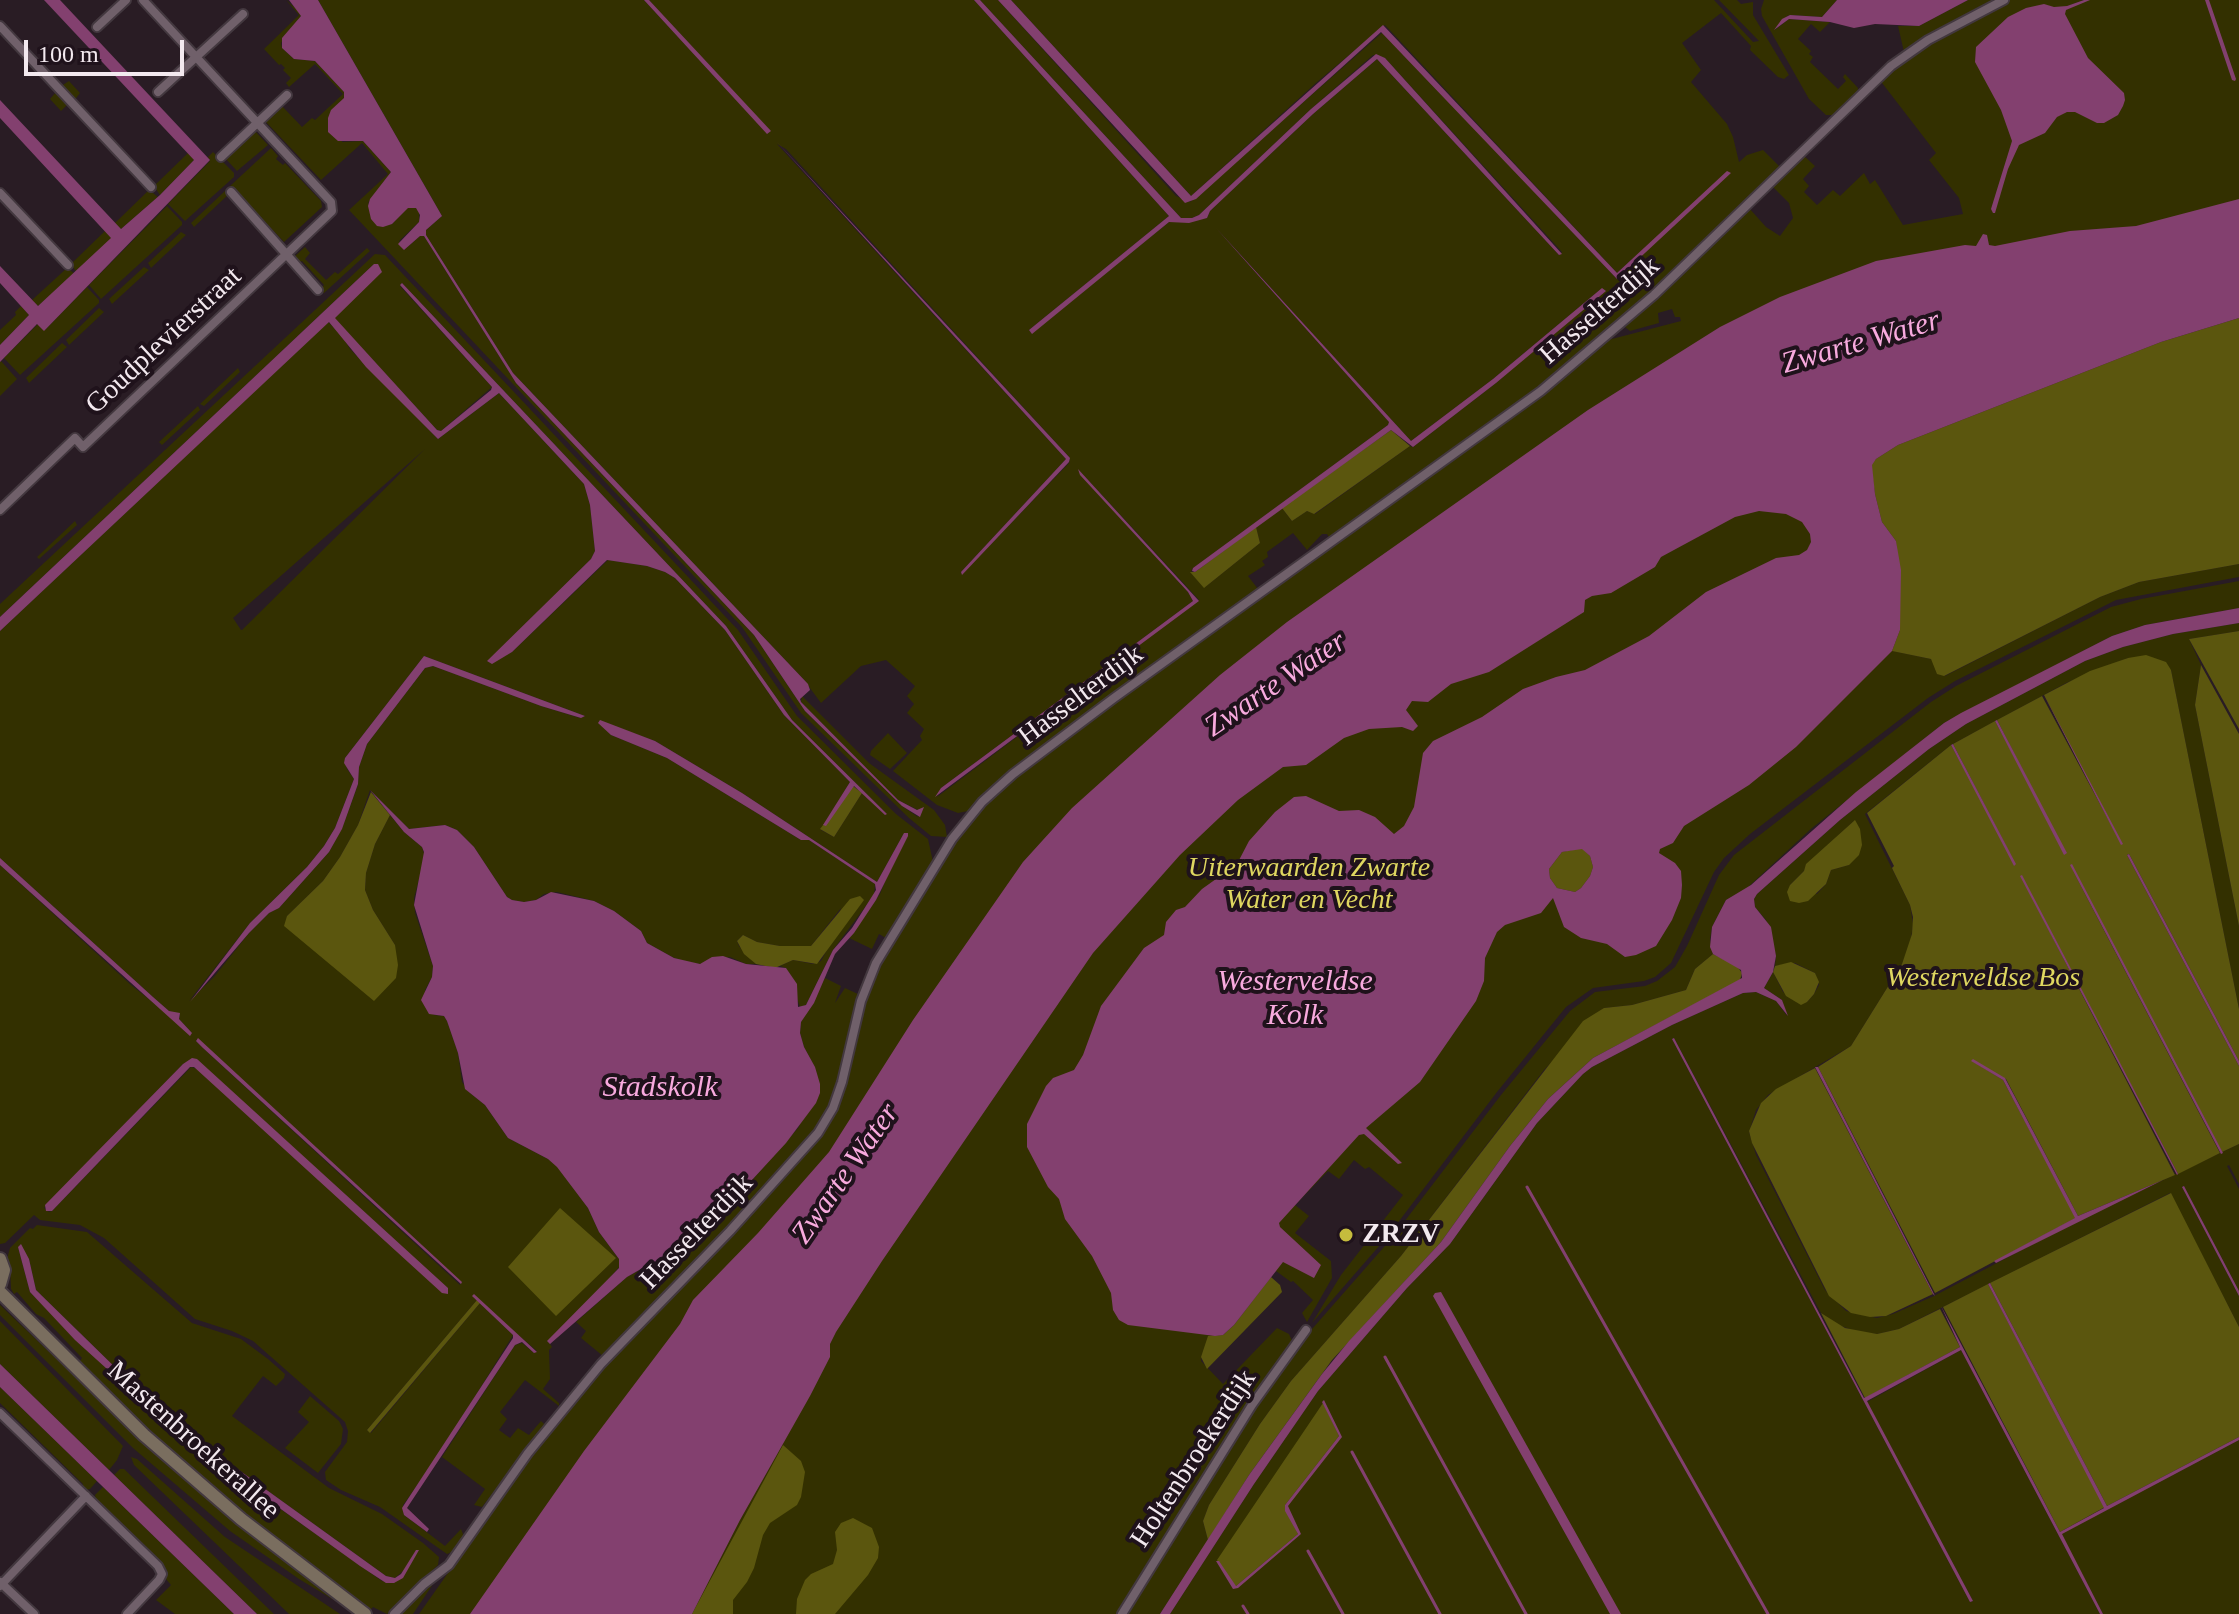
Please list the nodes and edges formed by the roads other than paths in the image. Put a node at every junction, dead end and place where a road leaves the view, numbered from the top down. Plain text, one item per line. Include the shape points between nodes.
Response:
1 (126, 0) edge
2 (143, 0) edge
3 (2004, 0) edge
4 (243, 14) dead end
5 (0, 26) edge
6 (97, 27) dead end
7 (196, 57) junction
8 (158, 92) dead end
9 (287, 95) dead end
10 (257, 123) junction
11 (221, 157) dead end
12 (151, 187) dead end
13 (231, 192) dead end
14 (0, 193) edge
15 (288, 254) junction
16 (68, 265) dead end
17 (318, 290) dead end
18 (0, 510) edge
19 (0, 1259) edge
20 (0, 1284) edge
21 (0, 1292) edge
22 (1306, 1330) dead end
23 (0, 1413) edge
24 (8, 1420) junction
25 (0, 1429) edge
26 (86, 1496) junction
27 (1, 1584) edge
28 (34, 1614) edge
29 (127, 1614) edge
30 (365, 1614) edge
31 (394, 1614) edge
32 (1122, 1614) edge

1 - 6 street
2 - 7 street, Goudplevierstraat
3 - 31 street, Hasselterdijk via 1891,66 1654,295 1541,391 1114,698 982,802 944,851 876,963 842,1082 818,1133 601,1364 528,1453 449,1565
4 - 7 street
5 - 12 street
7 - 8 street
7 - 10 street, Goudplevierstraat
9 - 10 street
10 - 11 street
10 - 15 street, Goudplevierstraat via 333,207
13 - 15 street
14 - 16 street
15 - 17 street
15 - 18 street, Goudplevierstraat via 83,447 75,438
19 - 20 main road
21 - 30 main road, Mastenbroekerallee via 144,1435 241,1519
22 - 32 street, Holtenbroekerdijk via 1252,1405
23 - 24 street
24 - 25 street
24 - 26 street
26 - 27 street
26 - 29 street via 162,1574
27 - 28 street

